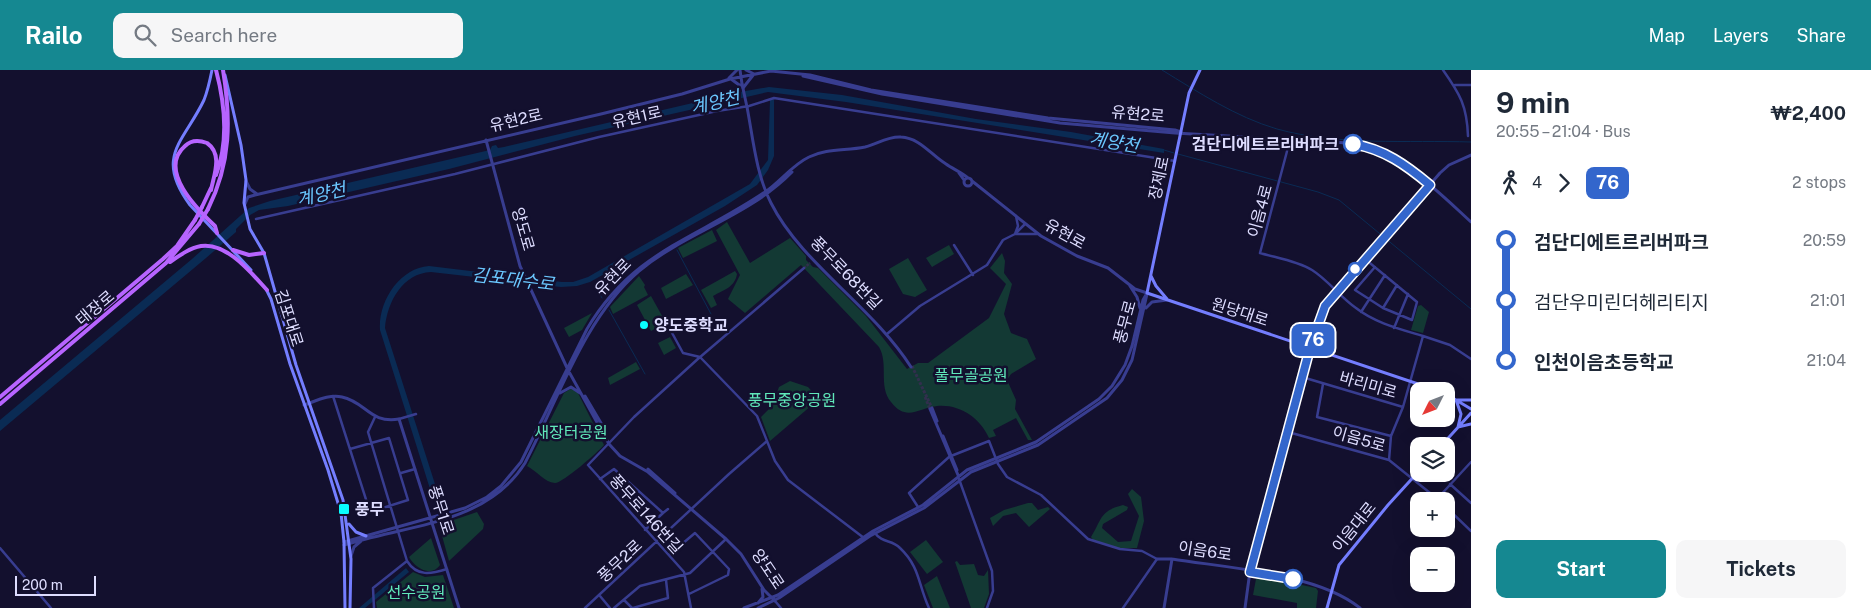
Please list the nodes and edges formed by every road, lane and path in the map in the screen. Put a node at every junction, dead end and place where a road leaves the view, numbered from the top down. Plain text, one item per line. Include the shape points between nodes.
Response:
1 (212, 70) edge
2 (216, 70) edge
3 (223, 70) edge
4 (739, 70) edge
5 (746, 70) edge
6 (1200, 70) edge
7 (1443, 70) edge
8 (754, 74) junction
9 (740, 77) junction
10 (728, 80) junction
11 (743, 85) junction
12 (1454, 85) junction
13 (1471, 85) edge
14 (1181, 132) junction
15 (1468, 136) dead end
16 (1290, 140) junction
17 (487, 141) junction
18 (1471, 155) edge
19 (1176, 160) junction
20 (492, 165) junction
21 (968, 179) junction
22 (246, 181) junction
23 (970, 185) junction
24 (1430, 185) junction
25 (977, 186) junction
26 (211, 190) junction
27 (767, 193) junction
28 (258, 194) junction
29 (245, 207) junction
30 (1016, 216) junction
31 (256, 220) dead end
32 (1471, 222) edge
33 (1025, 224) junction
34 (217, 233) junction
35 (1015, 234) junction
36 (1037, 234) junction
37 (954, 245) dead end
38 (233, 250) junction
39 (264, 253) junction
40 (1364, 259) junction
41 (815, 260) junction
42 (810, 263) tunnel mouth
43 (1375, 267) junction
44 (160, 268) junction
45 (804, 268) tunnel mouth
46 (973, 275) junction
47 (1151, 275) junction
48 (1384, 275) junction
49 (1129, 284) junction
50 (1397, 285) junction
51 (267, 290) junction
52 (1336, 291) junction
53 (1147, 293) junction
54 (1408, 294) junction
55 (1167, 300) junction
56 (1368, 300) junction
57 (1383, 308) junction
58 (1361, 312) junction
59 (1142, 313) junction
60 (1398, 315) junction
61 (1394, 328) junction
62 (670, 331) dead end
63 (887, 334) junction
64 (1424, 336) junction
65 (1310, 348) junction
66 (700, 357) junction
67 (1471, 359) edge
68 (911, 367) tunnel mouth
69 (570, 370) junction
70 (1302, 377) junction
71 (1411, 382) joint
72 (1323, 384) junction
73 (1410, 385) edge
74 (560, 393) junction
75 (583, 396) junction
76 (0, 397) edge
77 (333, 397) junction
78 (1456, 400) junction
79 (1471, 400) edge
80 (309, 403) junction
81 (0, 404) edge
82 (304, 405) junction
83 (1403, 407) junction
84 (931, 409) tunnel mouth
85 (1471, 411) edge
86 (416, 414) dead end
87 (374, 418) junction
88 (399, 420) junction
89 (1471, 424) edge
90 (1458, 427) junction
91 (1288, 432) junction
92 (1390, 436) junction
93 (1449, 437) edge
94 (767, 441) junction
95 (371, 442) junction
96 (609, 443) junction
97 (350, 449) junction
98 (950, 456) junction
99 (996, 459) junction
100 (1389, 460) junction
101 (1471, 462) edge
102 (414, 469) junction
103 (401, 473) junction
104 (1410, 476) edge
105 (959, 477) junction
106 (600, 480) junction
107 (1410, 481) edge
108 (1418, 482) edge
109 (1450, 484) junction
110 (1430, 492) edge
111 (1444, 492) edge
112 (1471, 503) edge
113 (392, 506) junction
114 (918, 508) junction
115 (668, 509) dead end
116 (692, 509) junction
117 (663, 513) junction
118 (1455, 516) edge
119 (431, 520) junction
120 (348, 522) junction
121 (399, 529) junction
122 (645, 530) junction
123 (1471, 531) edge
124 (874, 532) junction
125 (366, 537) junction
126 (864, 538) junction
127 (726, 539) junction
128 (350, 542) junction
129 (657, 542) junction
130 (344, 543) junction
131 (0, 548) edge
132 (713, 552) junction
133 (669, 555) junction
134 (351, 559) junction
135 (1157, 559) junction
136 (1172, 559) junction
137 (407, 561) junction
138 (446, 569) junction
139 (1250, 572) junction
140 (685, 575) junction
141 (666, 580) junction
142 (762, 586) junction
143 (1331, 590) junction
144 (689, 594) junction
145 (599, 596) junction
146 (773, 599) junction
147 (624, 600) junction
148 (590, 606) edge
149 (758, 606) edge
150 (51, 608) edge
151 (344, 608) edge
152 (350, 608) edge
153 (374, 608) edge
154 (458, 608) edge
155 (585, 608) edge
156 (610, 608) edge
157 (614, 608) edge
158 (632, 608) edge
159 (691, 608) edge
160 (744, 608) edge
161 (781, 608) edge
162 (929, 608) edge
163 (987, 608) edge
164 (1124, 608) edge
165 (1164, 608) edge
166 (1245, 608) edge
167 (1327, 608) edge
168 (1360, 608) edge

1 - 34 main road, 김포대로 via 204,99 178,140 174,165 181,193
2 - 26 main road via 223,101 224,131 220,163
3 - 22 main road, 김포대로 via 235,112
3 - 44 main road, 태장로, bridge via 228,107 228,147 219,183 199,224
4 - 9 street, 풍무로68번길
4 - 10 street
5 - 8 street
6 - 14 main road, 장제로 via 1189,93
7 - 12 street
8 - 9 street, 유현2로
8 - 11 street
8 - 14 street, 유현2로 via 778,71 866,89 1048,118
9 - 10 street, 유현2로
9 - 11 street, 풍무로68번길
10 - 11 street
10 - 17 street, 유현2로
11 - 27 street, 풍무로68번길, bridge
12 - 13 street
12 - 15 street via 1467,110
14 - 16 street, 유현2로
14 - 19 main road, 장제로
16 - 24 street, 유현2로 via 1367,146 1395,159
16 - 52 street, 이음4로 via 1260,253 1306,267
17 - 20 street, 양도로
17 - 28 street, 유현2로
18 - 24 street via 1449,165
19 - 20 street, 유현1로 via 769,98 749,106 605,136
19 - 47 main road, 장제로
20 - 31 street, 유현1로
20 - 69 street, 양도로 via 525,275
21 - 23 street
21 - 23 street via 966,185
21 - 25 street, 유현로
21 - 27 street, 유현로 via 916,141 896,137 867,147 815,154 803,160
22 - 28 street
22 - 29 main road, 김포대로
23 - 25 street
24 - 32 street, 유현2로
24 - 40 street
25 - 30 street, 유현로
26 - 34 main road via 215,152 207,143 191,141 178,157 180,184 215,226
26 - 76 main road, 태장로, bridge via 177,246
27 - 41 street, 풍무로68번길 via 781,219
27 - 63 street, 풍무로68번길 via 797,237
27 - 69 street, 유현로 via 667,247 628,277 597,313
28 - 29 street via 248,197
29 - 39 main road, 김포대로 via 248,221
30 - 33 street, 유현로
30 - 35 street via 1018,226
33 - 35 street
33 - 36 street, 유현로
34 - 38 main road, 김포대로
35 - 36 street
35 - 46 street via 1003,240 990,262
36 - 49 street, 유현로 via 1111,270
37 - 46 street
38 - 39 main road via 248,255
38 - 51 main road, 김포대로
39 - 80 main road, 김포대로 via 289,346
40 - 43 street
40 - 52 street
41 - 42 street
41 - 63 street, 풍무로68번길
43 - 48 street
43 - 56 street via 1355,290
44 - 51 main road via 194,248 212,246 224,251
44 - 81 main road, 태장로
45 - 66 street
46 - 63 street via 920,306
47 - 53 main road, 장제로
47 - 55 main road
48 - 50 street
48 - 56 street
49 - 53 street, 유현로
49 - 59 street
50 - 54 street
50 - 57 street
51 - 82 main road, 김포대로
52 - 58 street, 이음4로
52 - 65 street via 1325,306
53 - 55 main road, 원당대로
53 - 59 street, 풍무로
54 - 60 street
54 - 60 street via 1419,303 1412,320
55 - 59 street via 1150,303
55 - 65 main road, 원당대로
56 - 57 street
56 - 58 street
57 - 60 street
58 - 61 street, 이음4로
59 - 99 street, 풍무로 via 1128,357 1107,391 1042,439
60 - 61 street
61 - 64 street, 이음4로
62 - 66 street via 683,353
63 - 68 street, 풍무로68번길
64 - 67 street, 이음4로 via 1450,345
64 - 71 street
65 - 70 street
65 - 71 main road, 원당대로
66 - 94 street via 754,413
66 - 96 street
69 - 74 street, 유현로
69 - 75 street, 양도로
69 - 96 street, 양도로
69 - 119 street, 유현로 via 521,462 507,480 478,502
70 - 72 street, 바리미로
70 - 91 street
72 - 83 street, 바리미로
72 - 92 street via 1317,417
73 - 83 street
74 - 75 street via 571,387
74 - 119 street, 유현로 via 525,463 511,482 479,506
75 - 96 street, 양도로
77 - 80 street
77 - 87 street via 346,399
77 - 97 street
78 - 79 main road
78 - 85 main road
78 - 90 main road via 1461,414
80 - 82 street
80 - 120 main road, 김포대로 via 339,485
82 - 130 main road, 김포대로 via 336,491
83 - 92 street, 바리미로
84 - 98 street
85 - 90 main road
86 - 88 street
87 - 88 street via 384,422
87 - 95 street via 368,430
88 - 102 street, 풍무1로
89 - 90 main road
90 - 93 main road
91 - 100 street, 이음5로
91 - 139 street
92 - 100 street, 바리미로
94 - 116 street, 풍무2로
94 - 126 street via 776,465 788,480
95 - 97 street
95 - 103 street via 389,438
95 - 113 street
96 - 106 street, 풍무로146번길 via 588,463
96 - 116 street, 양도로 via 620,456 648,472
97 - 113 street via 370,512
98 - 99 street via 989,441
98 - 105 street
98 - 114 street via 909,493
99 - 105 street, 풍무로
99 - 135 street via 1009,478 1041,495 1090,540 1120,549 1142,551
100 - 104 street, 이음5로
101 - 109 street
102 - 103 street
102 - 119 street, 풍무1로
103 - 113 street via 409,498
105 - 114 street, 풍무로
105 - 124 street, 풍무로 via 924,508
105 - 163 street via 992,571 993,591
106 - 117 street via 614,469
106 - 122 street, 풍무로146번길
107 - 143 main road, 이음대로 via 1339,565
108 - 110 street, 이음5로
109 - 111 street
109 - 112 street
113 - 121 street
114 - 124 street, 풍무로
115 - 117 street
116 - 127 street, 양도로
116 - 129 street, 풍무2로
116 - 146 street, 양도로 via 739,549
117 - 122 street
118 - 123 street
119 - 121 street, 유현로
119 - 138 street, 풍무1로
120 - 125 main road via 356,532
120 - 128 main road, 김포대로
121 - 125 street, 유현로
121 - 137 street
122 - 129 street, 풍무로146번길
124 - 126 street, 풍무로
124 - 162 street via 882,541 897,545 913,562
125 - 128 street, 유현로
125 - 134 street via 354,547
126 - 146 street, 풍무로
127 - 132 street
127 - 142 street, 양도로 via 741,554
128 - 130 street, 유현로
128 - 134 main road, 김포대로
129 - 133 street, 풍무로146번길
129 - 145 street, 풍무2로
130 - 151 main road, 김포대로
131 - 150 street
132 - 133 street via 694,533
132 - 140 street
132 - 144 street via 730,573
133 - 140 street, 풍무로146번길
134 - 152 main road, 김포대로
135 - 136 street, 이음6로
135 - 164 street
136 - 139 street, 이음6로
136 - 165 street
137 - 138 street via 422,573 432,574
137 - 153 street via 373,588
138 - 154 street, 풍무1로
139 - 143 street, 이음6로 via 1307,582
139 - 166 street
140 - 141 street
140 - 144 street, 풍무로146번길
141 - 147 street via 643,585
141 - 158 street via 668,598
142 - 146 street, 양도로
142 - 149 street via 763,595
143 - 167 main road, 이음대로
143 - 168 street, 이음6로
144 - 159 street, 풍무로146번길
145 - 148 street, 풍무2로
145 - 156 street
146 - 149 street, 풍무로
146 - 161 street
147 - 157 street
147 - 158 street
148 - 155 street, 풍무2로
149 - 160 street, 풍무로

